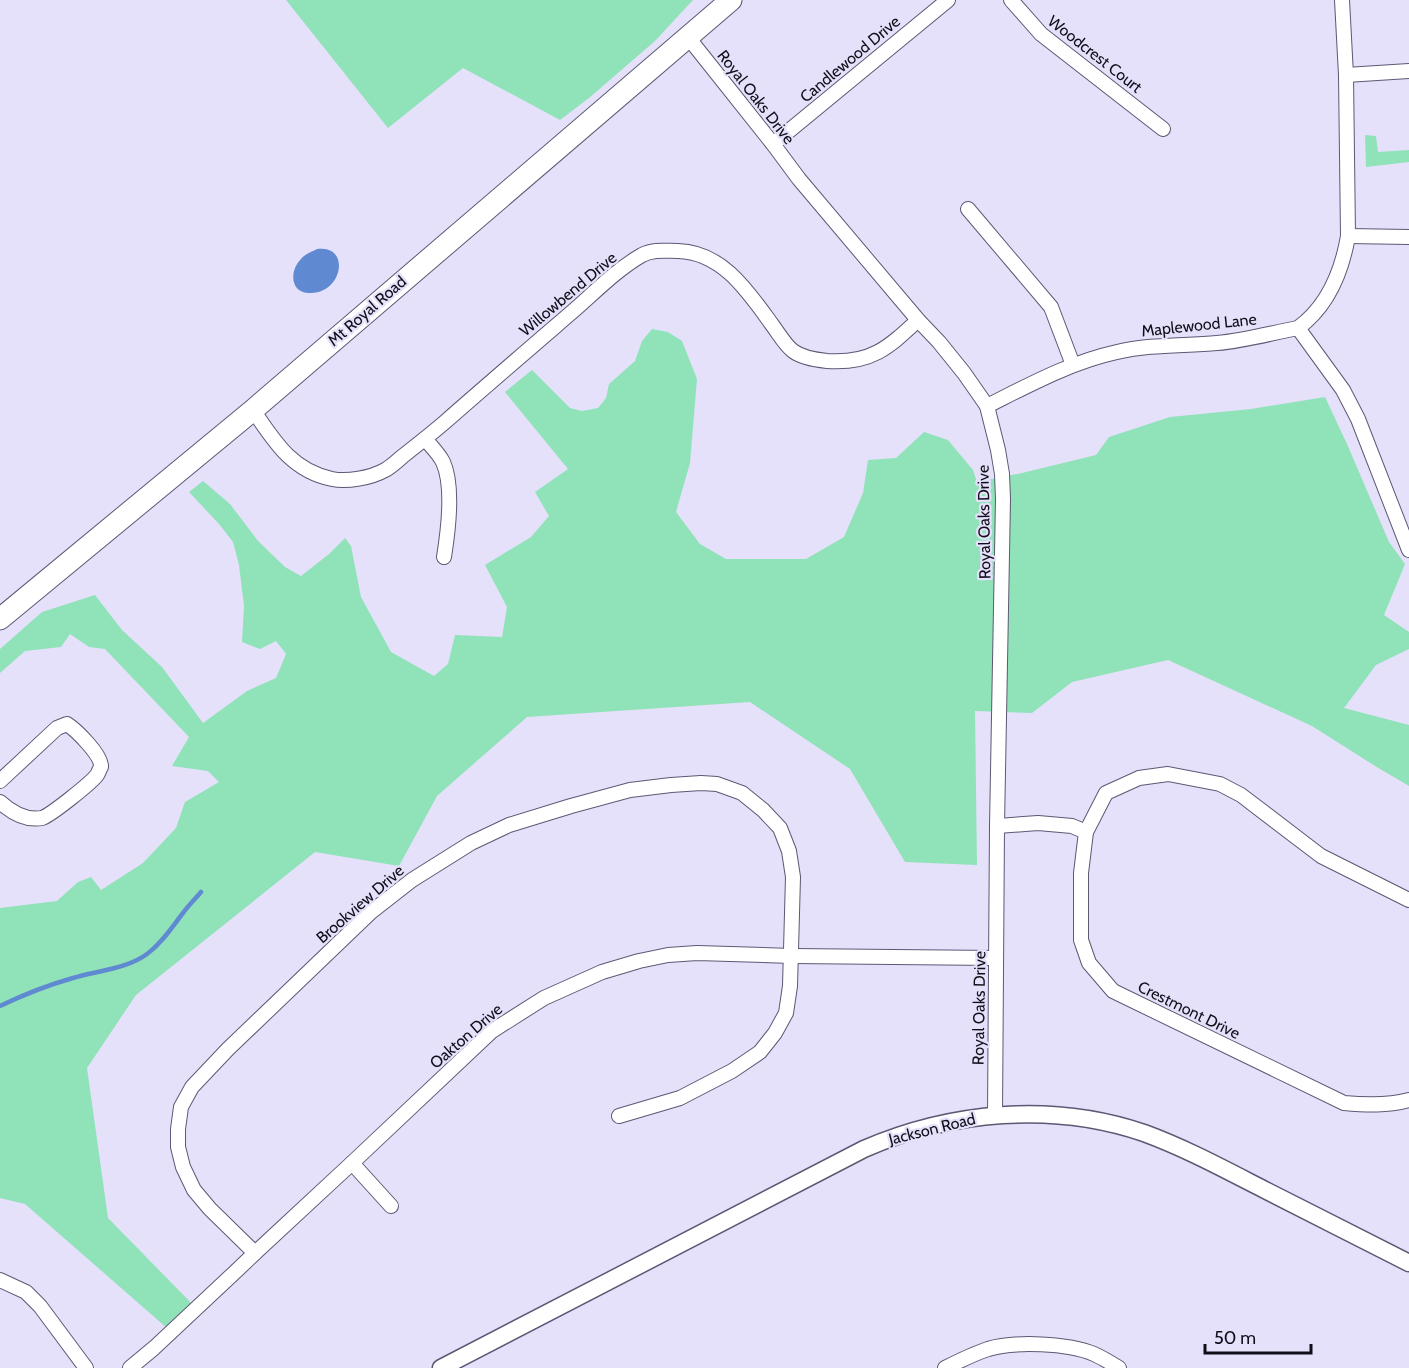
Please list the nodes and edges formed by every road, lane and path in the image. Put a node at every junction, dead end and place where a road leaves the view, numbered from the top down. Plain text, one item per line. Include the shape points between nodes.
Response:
1 (731, 0) edge
2 (948, 0) edge
3 (1011, 0) edge
4 (1342, 0) edge
5 (687, 36) junction
6 (1409, 71) edge
7 (1346, 75) junction
8 (1163, 129) dead end
9 (773, 144) junction
10 (969, 209) dead end
11 (1348, 236) junction
12 (1409, 237) edge
13 (918, 320) junction
14 (1298, 328) junction
15 (1073, 365) junction
16 (987, 406) junction
17 (253, 410) junction
18 (425, 439) junction
19 (1409, 550) edge
20 (444, 557) dead end
21 (0, 619) edge
22 (0, 781) edge
23 (0, 802) edge
24 (997, 826) junction
25 (1086, 832) junction
26 (1409, 900) edge
27 (792, 956) junction
28 (996, 958) junction
29 (1409, 1100) edge
30 (995, 1115) junction
31 (619, 1116) dead end
32 (352, 1163) junction
33 (391, 1206) dead end
34 (255, 1252) junction
35 (1409, 1263) edge
36 (0, 1280) edge
37 (86, 1368) edge
38 (130, 1368) edge
39 (441, 1368) edge
40 (945, 1368) edge
41 (1119, 1368) edge

1 - 5 main road, Mt Royal Road
2 - 9 street, Candlewood Drive
3 - 8 street, Woodcrest Court via 1041,34
4 - 7 street
5 - 9 street, Royal Oaks Drive
5 - 17 main road, Mt Royal Road
6 - 7 street
7 - 11 street
9 - 13 street, Royal Oaks Drive
10 - 15 street via 1051,307
11 - 12 street
11 - 14 street via 1330,291
13 - 16 street, Royal Oaks Drive
13 - 18 street, Willowbend Drive via 890,345 868,357 838,362 815,360 794,351 746,288 726,270 706,256 658,250 644,254 610,279
14 - 15 street, Maplewood Lane via 1219,343 1120,351
14 - 19 street via 1343,390 1358,419
15 - 16 street, Maplewood Lane
16 - 24 street, Royal Oaks Drive via 999,450 1003,498
17 - 18 street, Willowbend Drive via 295,463 334,480 357,480 384,471
17 - 21 main road, Mt Royal Road
18 - 20 street via 447,476 449,512
22 - 23 street via 57,728 67,724 99,758 101,766 98,774 43,818 17,814
24 - 25 street via 1072,826
24 - 28 street, Royal Oaks Drive
25 - 26 street, Crestmont Drive via 1106,793 1139,778 1168,774 1220,784 1241,795 1321,856
25 - 29 street, Crestmont Drive via 1081,873 1081,940 1089,963 1113,991 1344,1103 1370,1105
27 - 28 street, Oakton Drive
27 - 31 street, Brookview Drive via 786,1013 760,1052 680,1098
27 - 32 street, Oakton Drive via 697,952 668,956 602,972 544,998 492,1031
27 - 34 street, Brookview Drive via 794,877 780,828 742,793 717,784 630,790 509,825 471,843 411,880 371,912 192,1086 181,1107 178,1129 183,1167 194,1190 210,1209
28 - 30 street, Royal Oaks Drive
30 - 35 street, Jackson Road via 1081,1119 1158,1138
30 - 39 street, Jackson Road via 923,1128 864,1149
32 - 33 street
32 - 34 street, Oakton Drive
34 - 38 street, Oakton Drive
36 - 37 street via 26,1292 40,1306
40 - 41 street via 971,1355 1009,1344 1064,1346 1094,1354

